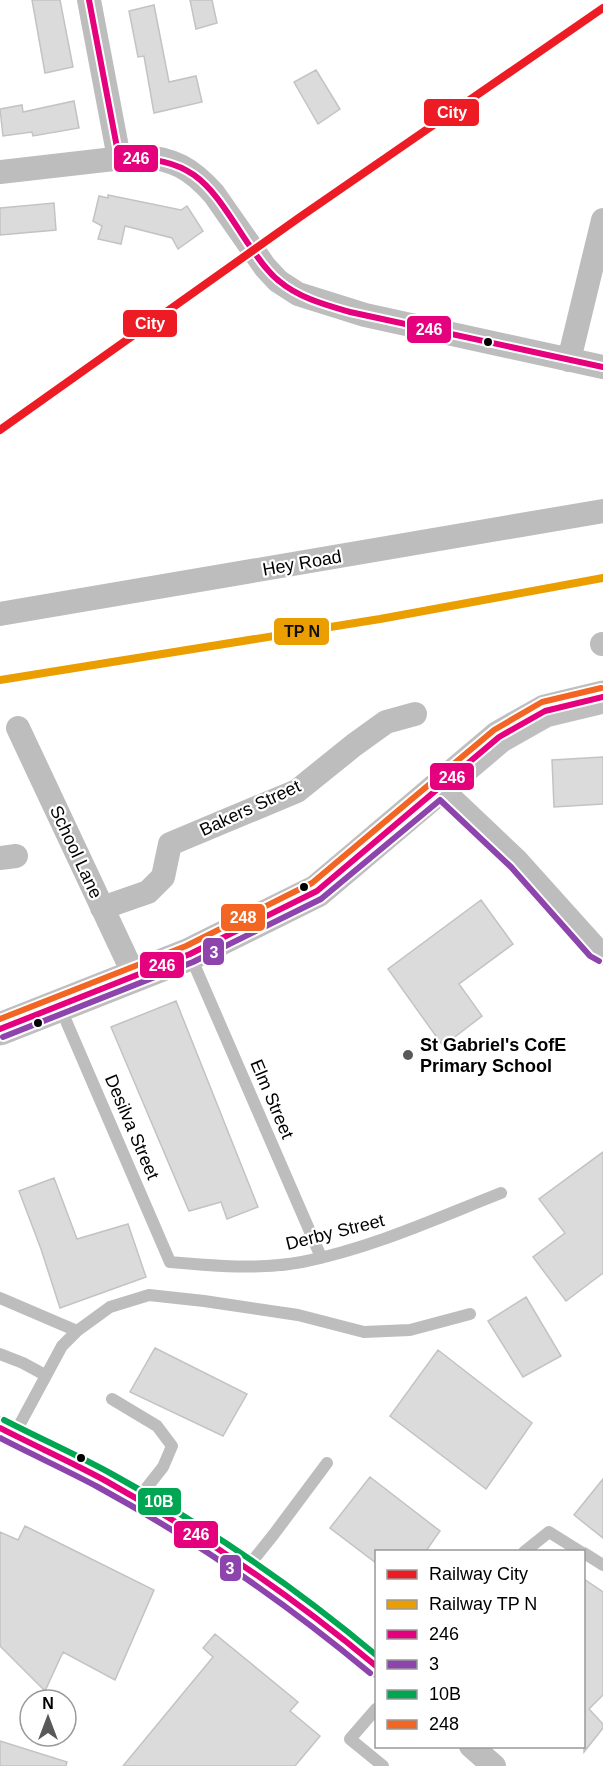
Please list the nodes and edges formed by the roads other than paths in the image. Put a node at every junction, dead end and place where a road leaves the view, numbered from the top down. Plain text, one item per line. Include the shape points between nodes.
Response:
1 (89, 0) edge
2 (119, 158) junction
3 (0, 172) edge
4 (603, 220) edge
5 (568, 360) junction
6 (603, 367) edge
7 (603, 511) edge
8 (0, 614) edge
9 (603, 697) edge
10 (415, 714) dead end
11 (18, 728) dead end
12 (440, 788) junction
13 (102, 908) junction
14 (603, 953) edge
15 (190, 954) junction
16 (134, 975) junction
17 (60, 1007) junction
18 (0, 1029) edge
19 (501, 1193) dead end
20 (321, 1257) junction
21 (170, 1262) joint
22 (0, 1298) edge
23 (470, 1314) dead end
24 (77, 1331) junction
25 (0, 1354) edge
26 (45, 1375) junction
27 (112, 1399) dead end
28 (7, 1432) edge
29 (327, 1463) dead end
30 (138, 1500) junction
31 (525, 1550) edge
32 (579, 1550) edge
33 (585, 1554) edge
34 (603, 1565) edge
35 (246, 1569) junction
36 (375, 1665) edge
37 (375, 1710) edge
38 (473, 1748) edge
39 (384, 1766) edge
40 (494, 1766) edge

1 - 2 street
2 - 3 street
2 - 5 street via 158,158 190,171 214,194 271,275 298,294 365,315
4 - 5 street
5 - 6 street
7 - 8 street, Hey Road
9 - 12 street via 545,711 499,737
10 - 13 street, Bakers Street via 386,722 297,791 170,844 163,876 148,892
11 - 13 street, School Lane
12 - 14 street via 517,861
12 - 15 street via 317,891
13 - 16 street, School Lane
15 - 16 street
15 - 20 lane, Elm Street
16 - 17 street
17 - 18 street
17 - 21 lane, Desilva Street
19 - 20 lane, Derby Street via 374,1244
20 - 21 lane, Derby Street via 232,1268
22 - 24 lane
23 - 24 lane via 411,1330 364,1332 297,1315 150,1295 110,1306
24 - 26 lane via 62,1346
25 - 26 lane
26 - 28 lane
27 - 30 lane via 157,1426 172,1446 163,1467
28 - 30 street
29 - 35 lane
30 - 35 street
31 - 32 lane via 549,1532
33 - 34 lane
35 - 36 street
37 - 39 lane via 350,1739
38 - 40 street

